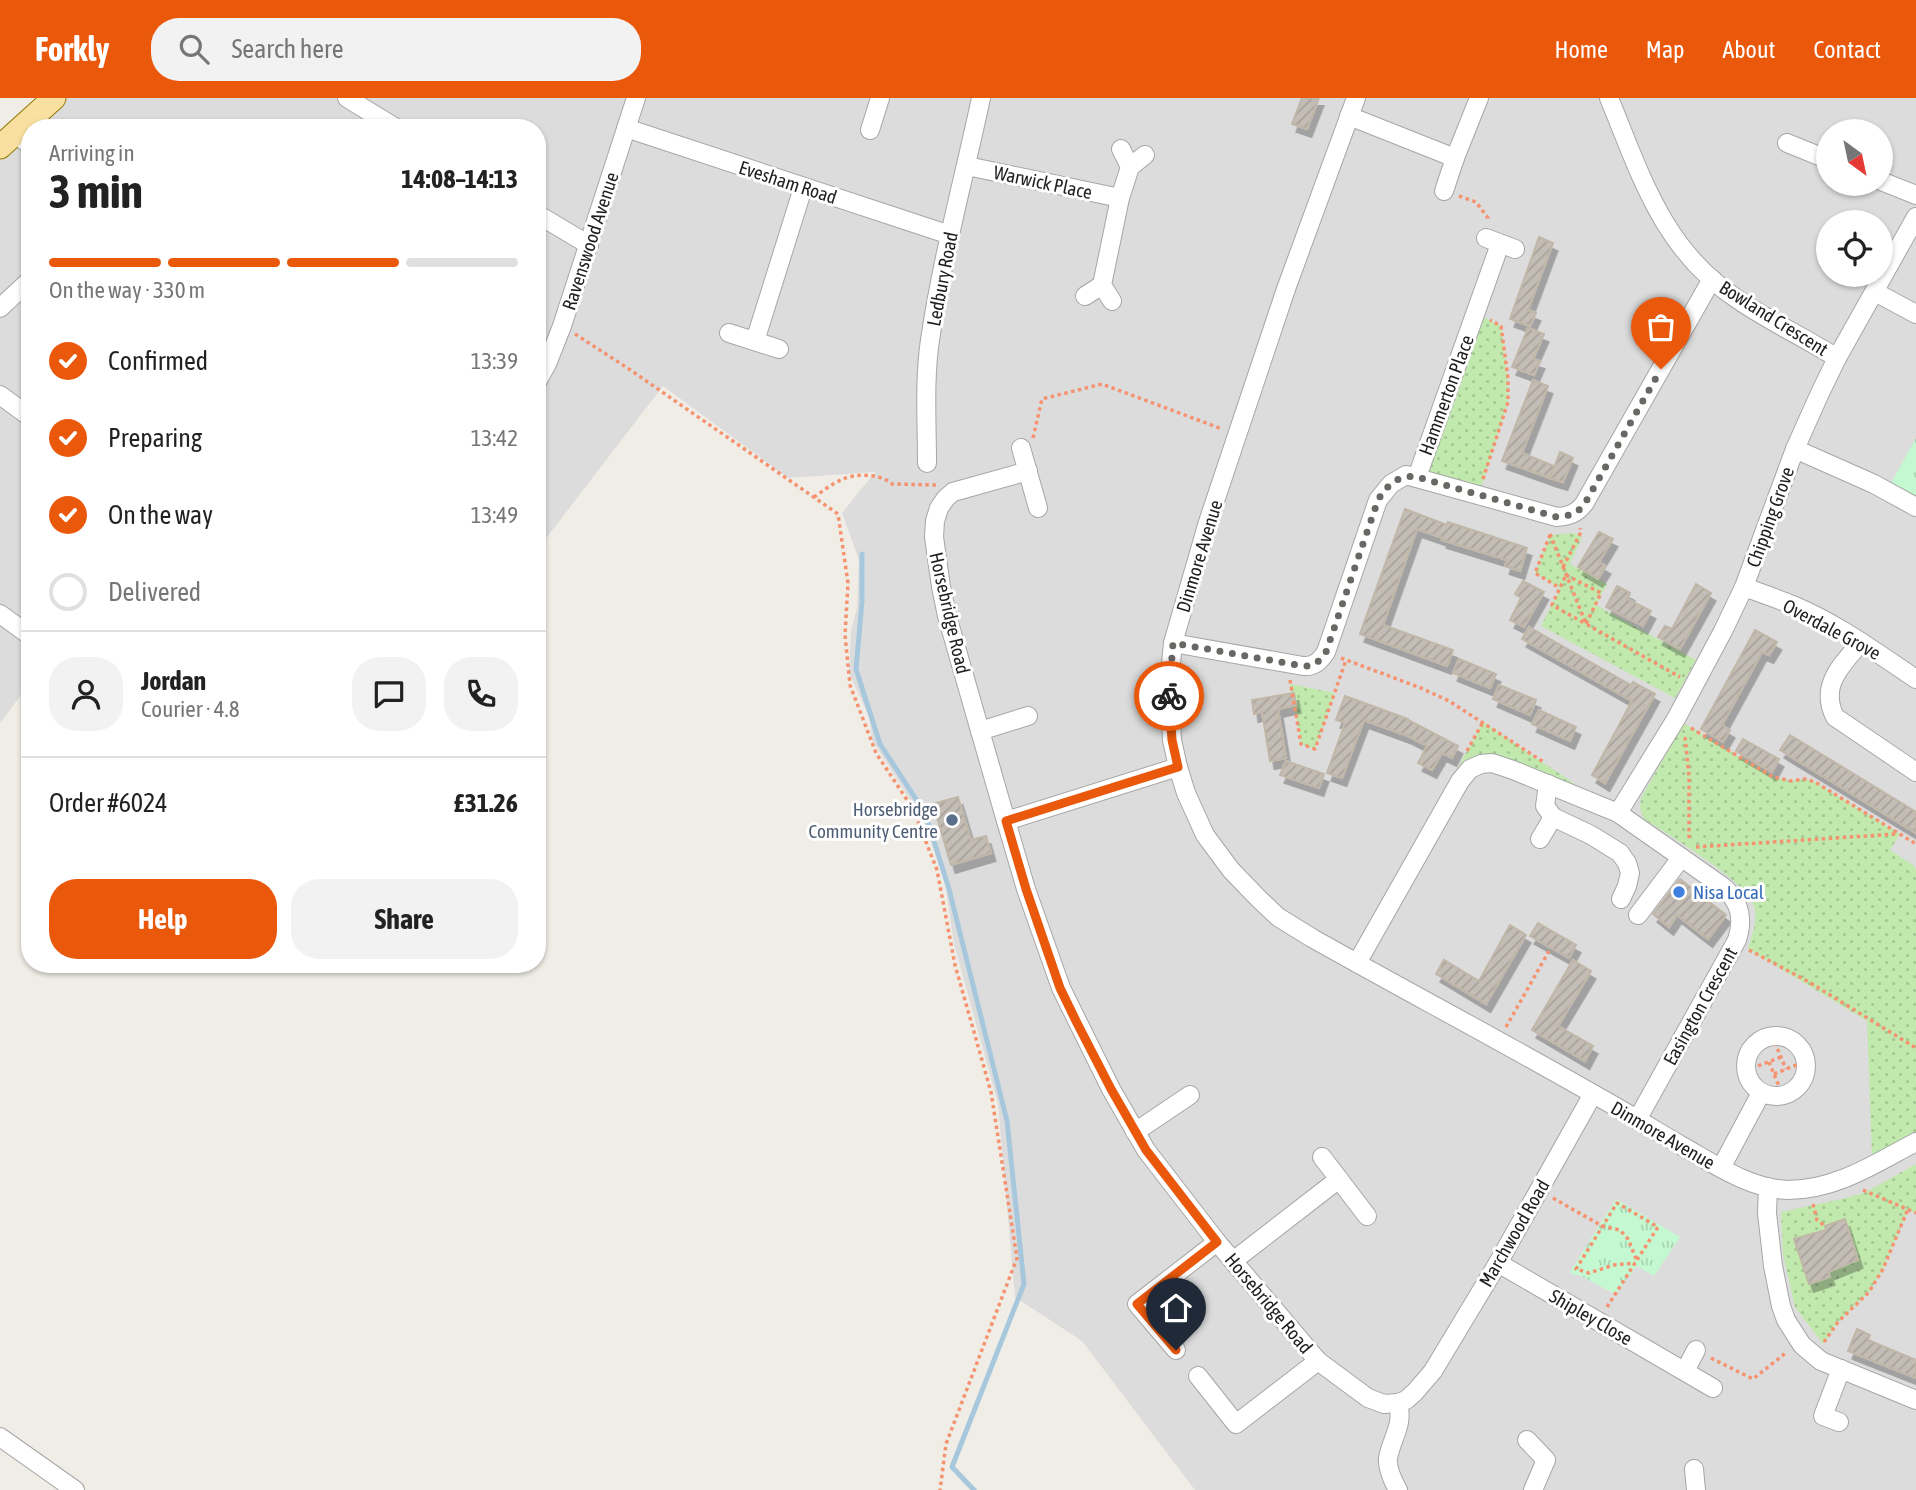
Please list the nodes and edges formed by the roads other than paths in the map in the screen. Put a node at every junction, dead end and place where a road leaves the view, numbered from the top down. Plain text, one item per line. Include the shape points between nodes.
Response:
1 (347, 98) edge
2 (636, 98) edge
3 (880, 98) edge
4 (981, 98) edge
5 (1356, 98) edge
6 (1479, 98) edge
7 (1609, 98) edge
8 (52, 99) edge
9 (1349, 116) junction
10 (35, 119) edge
11 (381, 119) edge
12 (626, 128) junction
13 (870, 130) dead end
14 (1787, 143) dead end
15 (1121, 149) dead end
16 (1145, 155) dead end
17 (1816, 155) edge
18 (1455, 158) junction
19 (967, 166) junction
20 (1130, 167) junction
21 (1894, 186) edge
22 (803, 187) junction
23 (1444, 191) road end
24 (1916, 195) edge
25 (1120, 198) junction
26 (1916, 216) edge
27 (546, 219) edge
28 (950, 235) junction
29 (1500, 243) road end
30 (589, 245) junction
31 (1712, 279) junction
32 (1102, 285) junction
33 (21, 288) edge
34 (1875, 292) junction
35 (1085, 296) dead end
36 (1112, 301) dead end
37 (0, 308) edge
38 (1916, 314) edge
39 (729, 333) dead end
40 (755, 341) junction
41 (779, 349) dead end
42 (1838, 358) junction
43 (546, 366) edge
44 (0, 395) edge
45 (21, 411) edge
46 (1020, 448) road end
47 (1795, 449) junction
48 (927, 463) dead end
49 (1028, 471) junction
50 (1417, 477) junction
51 (1038, 508) dead end
52 (1916, 508) edge
53 (1744, 587) junction
54 (0, 614) edge
55 (21, 629) edge
56 (1861, 642) junction
57 (1173, 643) junction
58 (1916, 679) edge
59 (1028, 716) dead end
60 (980, 731) junction
61 (1178, 767) junction
62 (1916, 772) edge
63 (1548, 784) junction
64 (1618, 813) junction
65 (1553, 817) junction
66 (1006, 821) junction
67 (1540, 839) dead end
68 (1681, 858) junction
69 (1621, 899) dead end
70 (1639, 915) dead end
71 (1356, 963) junction
72 (1761, 1093) junction
73 (1593, 1094) junction
74 (1191, 1095) dead end
75 (1637, 1119) junction
76 (1135, 1132) junction
77 (1916, 1142) edge
78 (1322, 1157) dead end
79 (1721, 1168) junction
80 (1339, 1179) junction
81 (1768, 1187) junction
82 (1367, 1216) dead end
83 (1217, 1242) junction
84 (1233, 1261) junction
85 (1498, 1263) junction
86 (1176, 1350) dead end
87 (1696, 1350) road end
88 (1318, 1361) junction
89 (1840, 1369) junction
90 (1685, 1371) junction
91 (1198, 1376) dead end
92 (1713, 1388) dead end
93 (1916, 1400) edge
94 (1398, 1403) junction
95 (1839, 1422) dead end
96 (0, 1437) edge
97 (1527, 1440) dead end
98 (1694, 1469) dead end
99 (75, 1490) edge
100 (1397, 1490) edge
101 (1533, 1490) edge
102 (1696, 1490) edge

1 - 11 street
2 - 12 street, Ravenswood Avenue
3 - 13 street
4 - 19 street, Ledbury Road
5 - 9 street, Dinmore Avenue
6 - 18 street
7 - 31 street, Bowland Crescent via 1657,212 1692,261
8 - 10 main road
9 - 18 street
9 - 57 street, Dinmore Avenue via 1237,434
12 - 22 street, Evesham Road
12 - 30 street, Ravenswood Avenue
14 - 17 street
15 - 20 street
16 - 20 street
18 - 23 street
19 - 25 street, Warwick Place
19 - 28 street, Ledbury Road
20 - 25 street, Warwick Place
21 - 24 street
22 - 28 street, Evesham Road
22 - 40 street
25 - 32 street, Warwick Place
26 - 34 street, Chipping Grove
27 - 30 street
28 - 48 street, Ledbury Road via 926,377
29 - 50 street, Hammerton Place
30 - 43 street, Ravenswood Avenue
31 - 42 street, Bowland Crescent via 1741,302
31 - 50 street via 1578,512 1557,517
32 - 35 street
32 - 36 street
33 - 37 street
34 - 38 street
34 - 42 street, Chipping Grove
39 - 40 street
40 - 41 street
42 - 47 street, Chipping Grove
44 - 45 street
46 - 49 street
47 - 52 street
47 - 53 street, Chipping Grove
49 - 51 street
49 - 60 street, Horsebridge Road via 953,492 935,521 947,617
50 - 57 street via 1398,479 1378,500 1326,652 1317,663 1311,667 1288,664
53 - 56 street, Overdale Grove via 1797,606
53 - 64 street, Chipping Grove via 1680,721
54 - 55 street
56 - 58 street, Overdale Grove
56 - 62 street via 1829,689 1831,709 1835,717
57 - 61 street, Dinmore Avenue via 1169,715
59 - 60 street
60 - 66 street, Horsebridge Road
61 - 66 street
61 - 71 street, Dinmore Avenue via 1205,835 1245,886 1279,917
63 - 64 street, Easington Crescent
63 - 65 street via 1545,806
63 - 71 street, Easington Crescent via 1492,763 1470,769
64 - 68 street, Easington Crescent
65 - 67 street
65 - 69 street via 1620,853 1630,873
66 - 76 street, Horsebridge Road via 1060,988
68 - 70 street
68 - 75 street, Easington Crescent via 1732,895 1741,928
71 - 73 street, Dinmore Avenue
72 - 72 street via 1745,1071 1748,1053 1761,1039 1772,1036 1793,1041 1806,1061 1805,1076 1794,1091 1783,1096
72 - 79 street
73 - 75 street, Dinmore Avenue
73 - 85 street, Marchwood Road
74 - 76 street
75 - 79 street, Dinmore Avenue
76 - 83 street, Horsebridge Road
77 - 81 street, Dinmore Avenue via 1853,1176 1809,1189
78 - 80 street
79 - 81 street, Dinmore Avenue
80 - 82 street
80 - 84 street
81 - 89 street via 1773,1266 1786,1320 1799,1342 1821,1361
83 - 84 street, Horsebridge Road
83 - 86 street via 1137,1304
84 - 88 street, Horsebridge Road
85 - 90 street, Shipley Close
85 - 94 street, Marchwood Road via 1433,1371
87 - 90 street
88 - 91 street via 1236,1423
88 - 94 street, Horsebridge Road via 1368,1398
89 - 93 street
89 - 95 street via 1823,1416
90 - 92 street, Shipley Close
94 - 100 street via 1401,1418 1388,1460
96 - 99 street
97 - 101 street via 1554,1460
98 - 102 street

